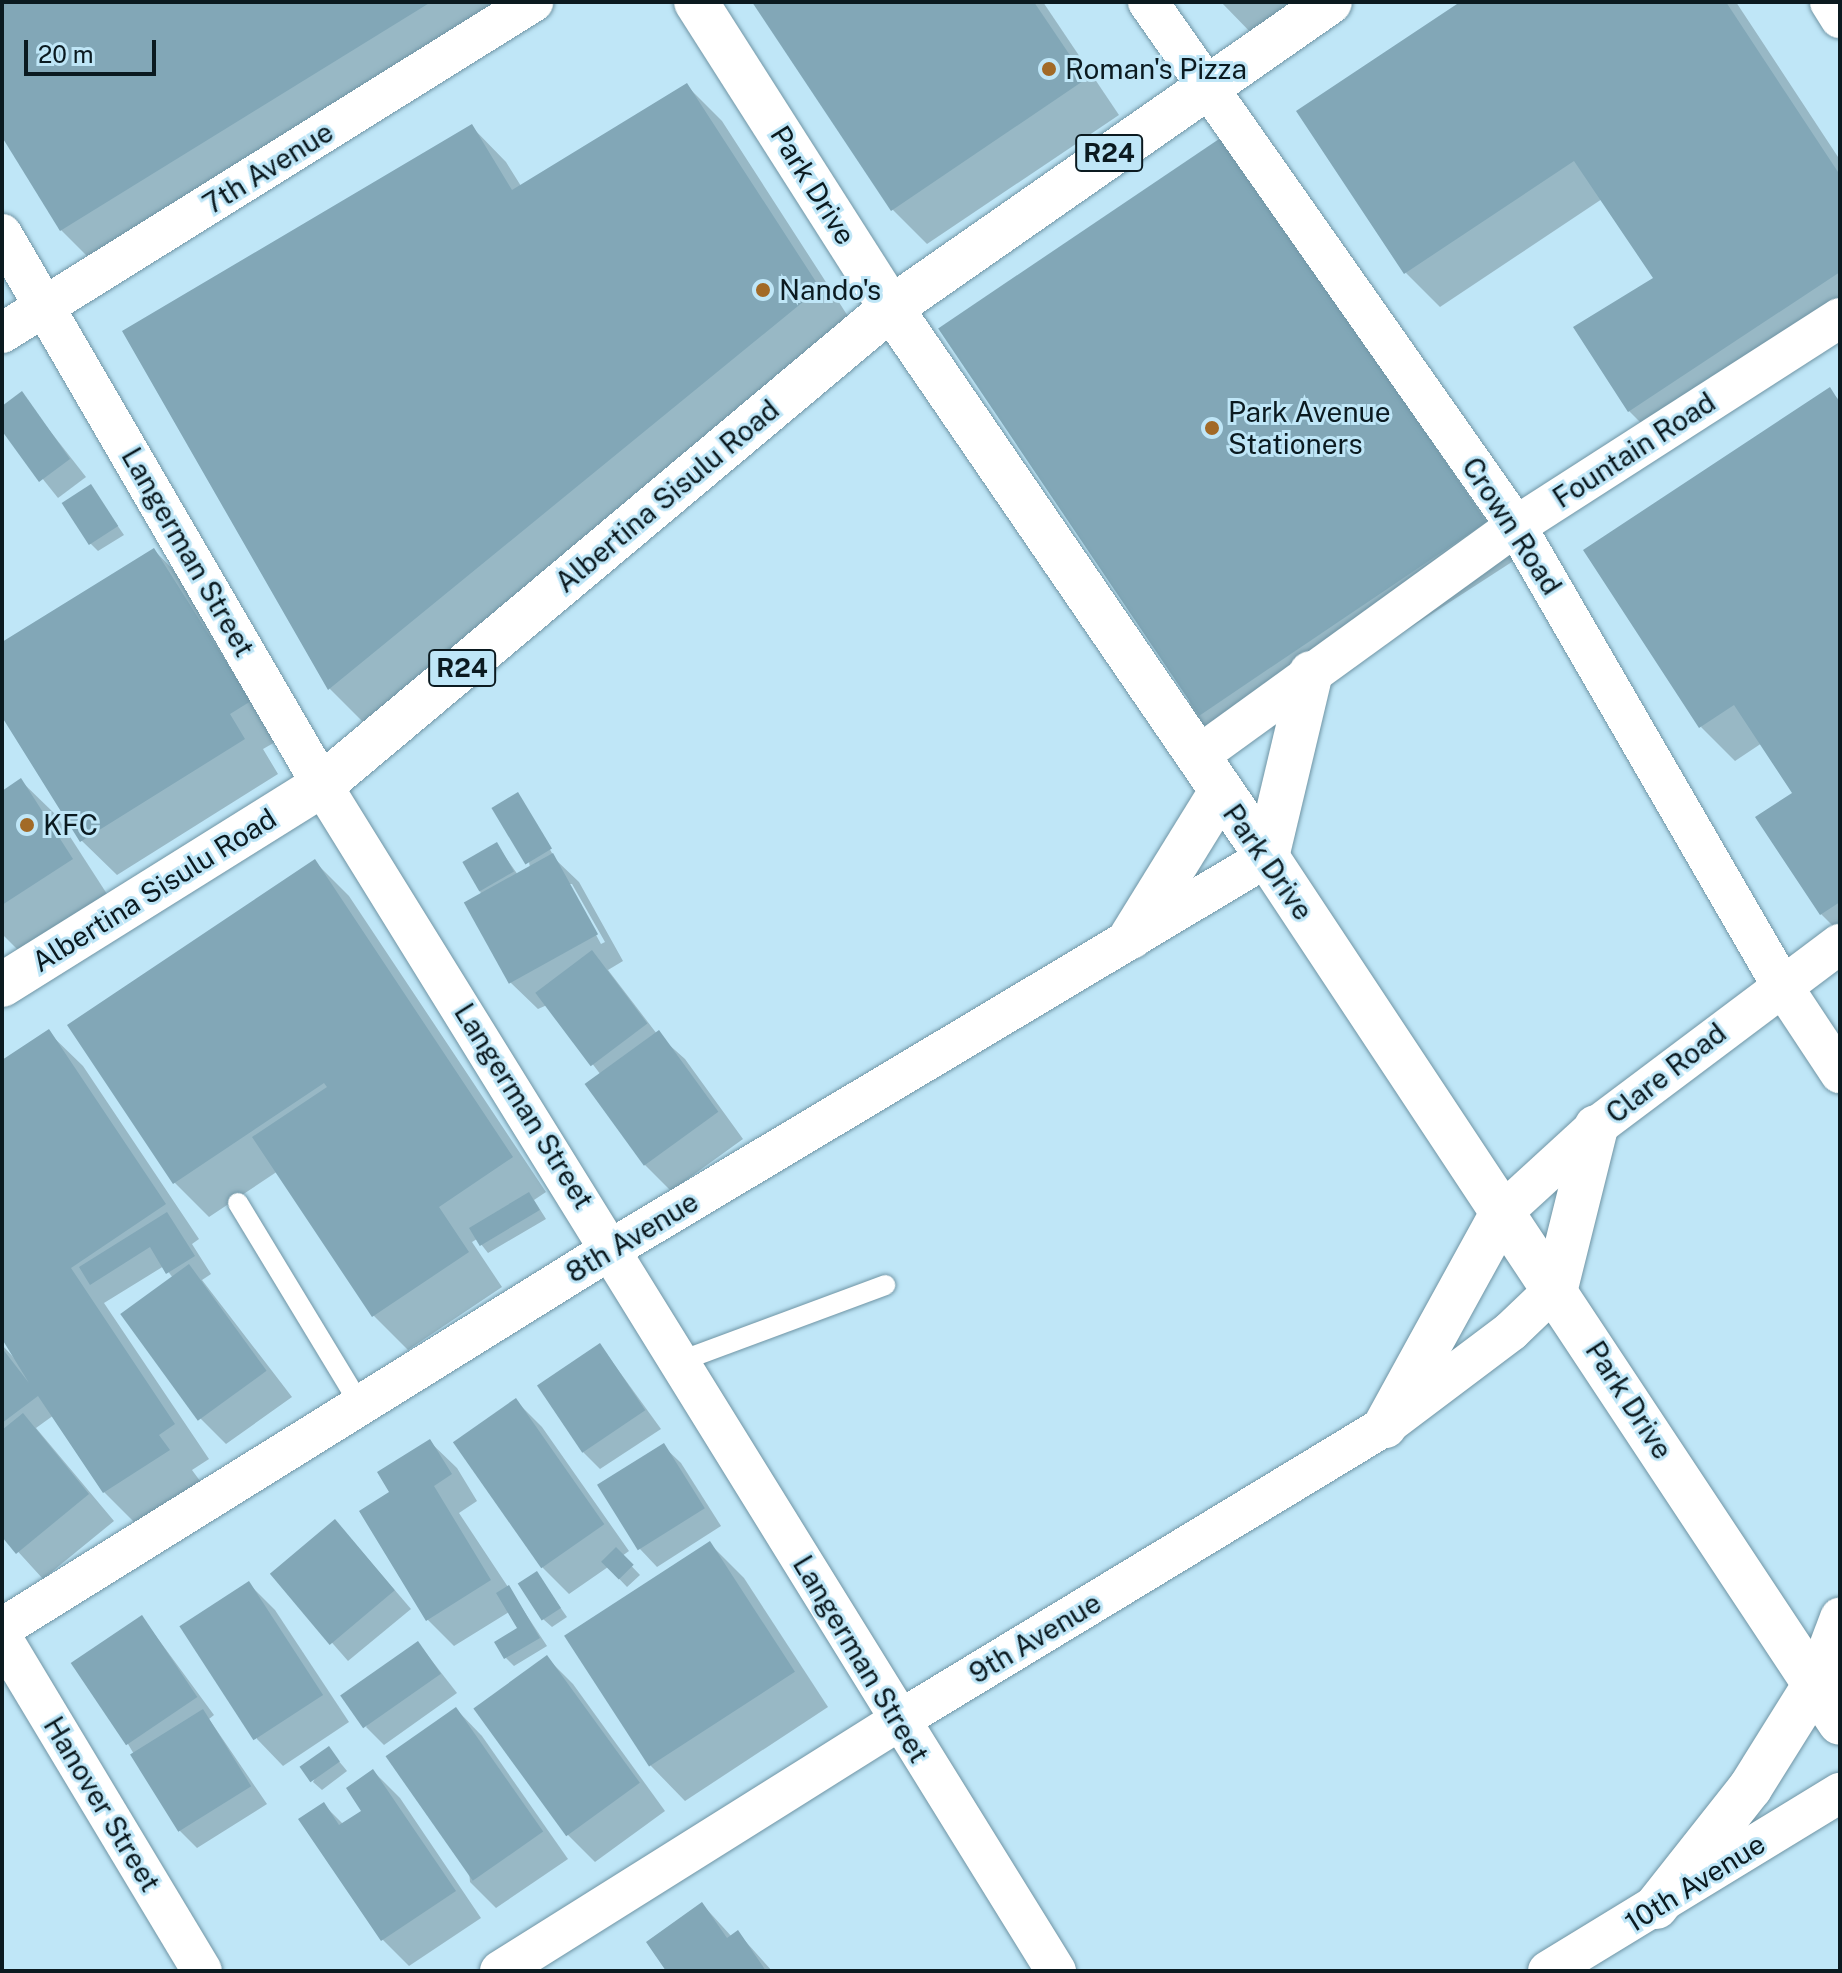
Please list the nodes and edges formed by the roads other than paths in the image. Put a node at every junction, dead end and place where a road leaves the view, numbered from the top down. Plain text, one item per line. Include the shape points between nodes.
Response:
1 (533, 2) edge
2 (696, 2) edge
3 (1148, 2) edge
4 (1330, 2) edge
5 (1830, 2) edge
6 (1840, 18) edge
7 (1205, 85) junction
8 (2, 234) edge
9 (46, 306) junction
10 (891, 308) junction
11 (1840, 318) edge
12 (2, 333) edge
13 (1516, 526) junction
14 (1311, 673) junction
15 (1198, 756) junction
16 (322, 785) junction
17 (1220, 793) junction
18 (1267, 857) junction
19 (1131, 937) junction
20 (1840, 944) edge
21 (1781, 984) junction
22 (2, 985) edge
23 (1840, 1073) edge
24 (1596, 1127) junction
25 (238, 1203) dead end
26 (1502, 1213) junction
27 (613, 1248) junction
28 (885, 1285) dead end
29 (1556, 1288) junction
30 (681, 1361) junction
31 (361, 1406) junction
32 (1385, 1426) junction
33 (1840, 1618) edge
34 (2, 1628) edge
35 (2, 1638) edge
36 (1815, 1684) junction
37 (898, 1721) junction
38 (1840, 1723) edge
39 (1840, 1793) edge
40 (1656, 1907) junction
41 (202, 1971) edge
42 (500, 1971) edge
43 (1056, 1971) edge
44 (1548, 1971) edge

1 - 9 street, 7th Avenue
2 - 10 street, Park Drive
3 - 7 street, Crown Road
4 - 7 street, Albertina Sisulu Road / R24
5 - 6 street
7 - 10 street, Albertina Sisulu Road / R24
7 - 13 street, Crown Road
8 - 9 street, Langerman Street
9 - 12 street, 7th Avenue
9 - 16 street, Langerman Street
10 - 15 street, Park Drive
10 - 16 street, Albertina Sisulu Road / R24
11 - 13 street, Fountain Road
13 - 14 street, Fountain Road
13 - 21 street, Crown Road
14 - 15 street, Fountain Road
14 - 18 street
15 - 17 street, Park Drive
16 - 22 street, Albertina Sisulu Road / R24
16 - 27 street, Langerman Street
17 - 18 street, Park Drive
17 - 19 street
18 - 19 street, 8th Avenue
18 - 26 street, Park Drive
19 - 27 street, 8th Avenue
20 - 21 street, Clare Road
21 - 23 street, Crown Road
21 - 24 street, Clare Road
24 - 26 street, Clare Road
24 - 29 street
25 - 31 lane
26 - 29 street, Park Drive
26 - 32 street
27 - 30 street, Langerman Street
27 - 31 street, 8th Avenue
28 - 30 lane
29 - 32 street, 9th Avenue via 1511,1331
29 - 36 street, Park Drive
30 - 37 street, Langerman Street
31 - 34 street, 8th Avenue
32 - 37 street, 9th Avenue
33 - 36 street
35 - 41 street, Hanover Street
36 - 38 street, Park Drive
36 - 40 street via 1750,1788
37 - 42 street, 9th Avenue
37 - 43 street, Langerman Street
39 - 40 street, 10th Avenue
40 - 44 street, 10th Avenue

